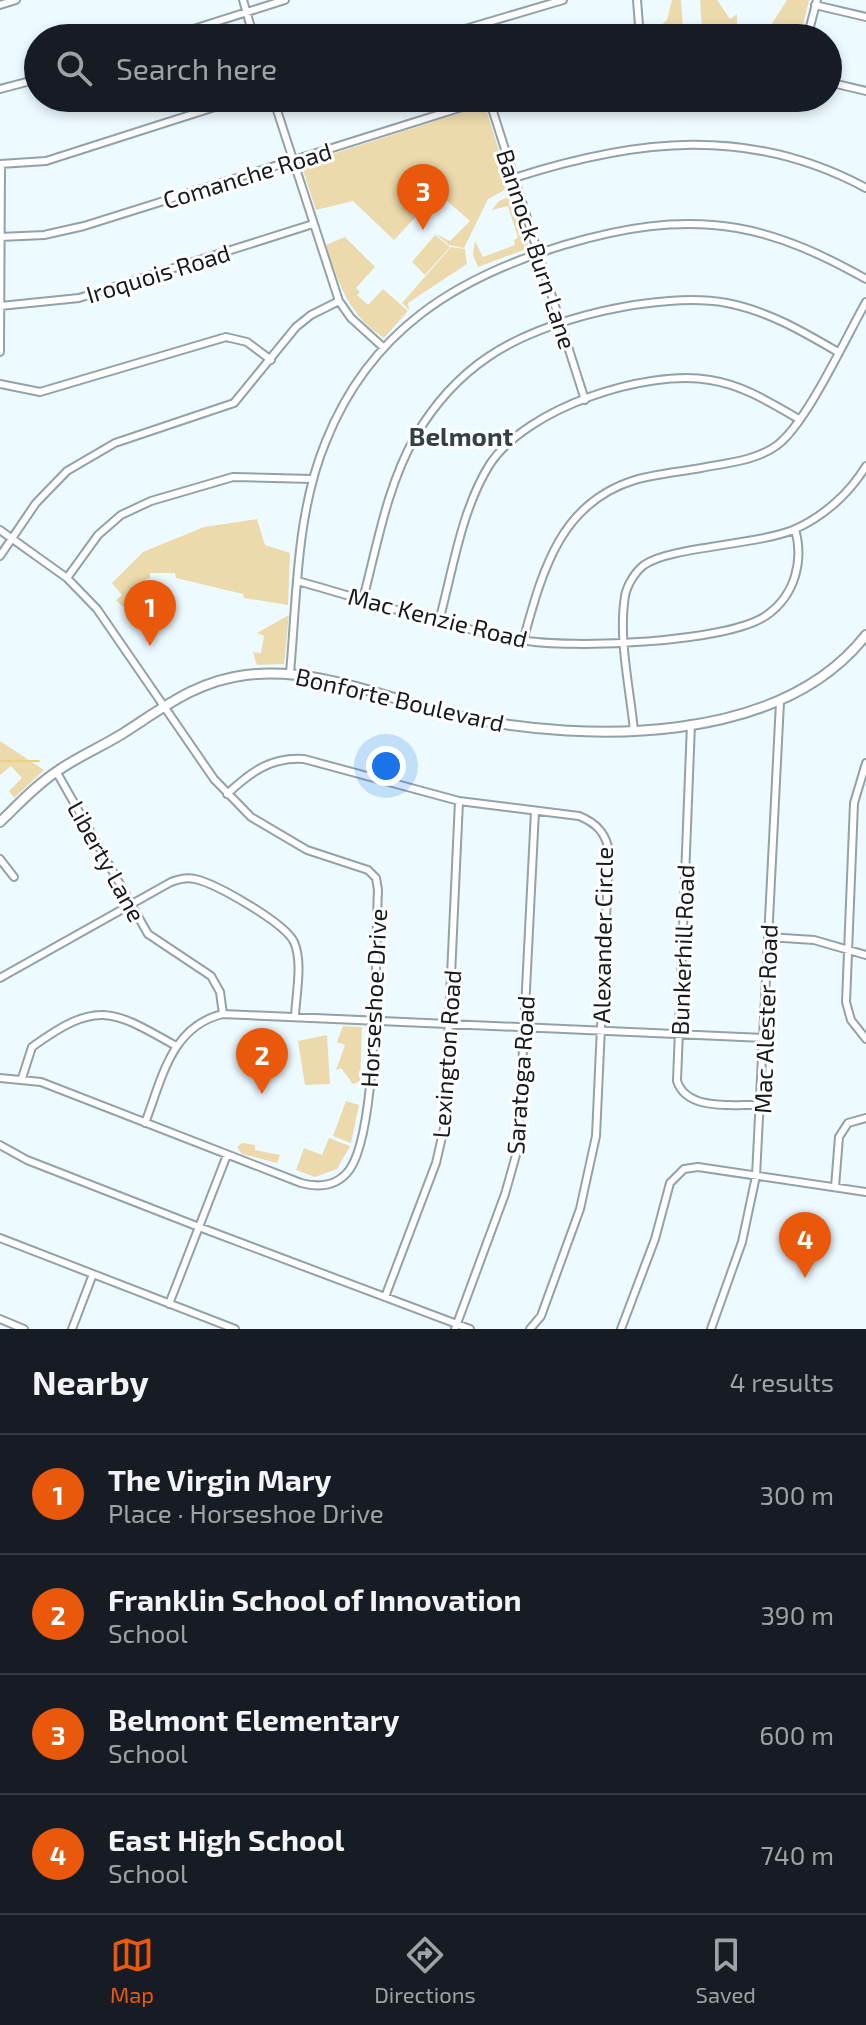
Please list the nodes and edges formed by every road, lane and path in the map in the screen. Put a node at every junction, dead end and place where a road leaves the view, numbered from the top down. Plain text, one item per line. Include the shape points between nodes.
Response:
1 (14, 0) edge
2 (243, 0) edge
3 (285, 0) edge
4 (563, 0) edge
5 (637, 0) edge
6 (816, 2) edge
7 (0, 5) edge
8 (246, 12) junction
9 (866, 17) edge
10 (209, 24) edge
11 (250, 24) edge
12 (482, 24) edge
13 (639, 24) edge
14 (810, 24) edge
15 (24, 83) edge
16 (842, 85) edge
17 (0, 89) edge
18 (866, 91) edge
19 (199, 112) edge
20 (278, 112) edge
21 (446, 112) edge
22 (494, 112) edge
23 (293, 160) junction
24 (0, 164) edge
25 (514, 178) junction
26 (866, 188) edge
27 (313, 224) junction
28 (1, 237) edge
29 (538, 253) junction
30 (866, 279) edge
31 (339, 301) junction
32 (866, 302) edge
33 (1, 306) edge
34 (560, 325) junction
35 (384, 348) junction
36 (0, 352) edge
37 (838, 352) junction
38 (271, 360) junction
39 (0, 384) edge
40 (585, 400) junction
41 (799, 419) junction
42 (866, 466) edge
43 (312, 479) junction
44 (795, 529) junction
45 (0, 530) edge
46 (12, 538) junction
47 (0, 556) edge
48 (67, 578) junction
49 (298, 581) junction
50 (363, 599) junction
51 (439, 621) junction
52 (866, 635) edge
53 (523, 641) junction
54 (625, 644) junction
55 (290, 673) junction
56 (780, 702) junction
57 (164, 704) junction
58 (691, 724) junction
59 (634, 731) junction
60 (866, 763) edge
61 (56, 771) junction
62 (227, 794) junction
63 (459, 801) junction
64 (535, 811) junction
65 (0, 822) edge
66 (0, 859) edge
67 (14, 877) dead end
68 (132, 904) junction
69 (768, 937) junction
70 (848, 949) junction
71 (866, 955) edge
72 (0, 978) edge
73 (223, 1014) junction
74 (295, 1016) junction
75 (372, 1021) junction
76 (449, 1023) junction
77 (525, 1026) junction
78 (601, 1030) junction
79 (679, 1034) junction
80 (765, 1038) junction
81 (866, 1039) edge
82 (176, 1046) junction
83 (0, 1078) edge
84 (22, 1078) junction
85 (762, 1105) junction
86 (866, 1118) edge
87 (145, 1123) junction
88 (0, 1145) edge
89 (227, 1155) junction
90 (756, 1176) junction
91 (835, 1187) junction
92 (866, 1192) edge
93 (199, 1227) junction
94 (0, 1238) edge
95 (93, 1274) junction
96 (385, 1297) junction
97 (169, 1304) junction
98 (0, 1319) edge
99 (456, 1327) edge
100 (24, 1329) edge
101 (72, 1329) edge
102 (235, 1329) edge
103 (470, 1329) edge
104 (530, 1329) edge
105 (621, 1329) edge
106 (711, 1329) edge

1 - 7 street
2 - 8 street
3 - 8 street
4 - 12 street
5 - 13 street
6 - 9 street
6 - 14 street
8 - 10 street
8 - 11 street
15 - 17 street
16 - 18 street
19 - 24 street via 46,161
20 - 23 street
21 - 23 street, Comanche Road
22 - 25 street, Bannock Burn Lane
23 - 27 street
23 - 28 street, Comanche Road via 72,229
24 - 28 street
25 - 26 street via 613,149 691,144 765,152
25 - 29 street, Bannock Burn Lane
27 - 31 street
27 - 33 street, Iroquois Road via 79,298
28 - 33 street
29 - 30 street via 612,231 701,224 783,239
29 - 34 street, Bannock Burn Lane
29 - 35 street via 448,292
31 - 35 street
31 - 38 street via 306,319
32 - 37 street
33 - 36 street
34 - 37 street via 630,304 688,299 763,313
34 - 40 street, Bannock Burn Lane
34 - 50 street via 491,355 464,374 428,417 400,466
35 - 43 street via 344,404
37 - 41 street
38 - 39 street via 247,342 226,337 40,392
38 - 46 street via 234,403 87,457 45,492
40 - 41 street via 653,380 685,377 736,386
40 - 51 street via 543,415 520,431 490,465 467,514
41 - 53 street via 779,444 756,456 634,481 602,494 555,541
42 - 44 street via 831,507
43 - 48 street via 233,477 151,501 121,515 98,535
43 - 49 street
44 - 54 street via 643,566 625,596
44 - 54 street, Mac Kenzie Road via 799,548 794,579 769,614 747,624
45 - 46 street, Horseshoe Drive
46 - 47 street
46 - 48 street, Horseshoe Drive
48 - 57 street, Horseshoe Drive via 97,609
49 - 50 street, Mac Kenzie Road
49 - 55 street
50 - 51 street, Mac Kenzie Road
51 - 53 street, Mac Kenzie Road
52 - 56 main road, Bonforte Boulevard via 826,672
53 - 54 street, Mac Kenzie Road
54 - 59 street
55 - 57 main road, Bonforte Boulevard via 225,679
55 - 59 main road, Bonforte Boulevard via 505,725
56 - 58 main road, Bonforte Boulevard
56 - 69 street, Mac Alester Road
57 - 61 main road, Bonforte Boulevard
57 - 62 street, Horseshoe Drive
58 - 59 main road, Bonforte Boulevard
58 - 79 street, Bunkerhill Road
60 - 70 street via 854,803
61 - 65 main road, Bonforte Boulevard
61 - 68 street, Liberty Lane
62 - 63 street, Alexander Circle via 261,766 290,758
62 - 75 street, Horseshoe Drive via 269,830 307,850 359,865 376,878
63 - 64 street, Alexander Circle
63 - 76 street, Lexington Road
64 - 77 street, Saratoga Road
64 - 78 street, Alexander Circle via 588,819 602,831 608,846
66 - 67 street
68 - 72 street
68 - 73 street, Liberty Lane via 151,937 211,976
68 - 74 street via 171,882 193,879 281,926 297,950
69 - 70 street
69 - 80 street, Mac Alester Road
70 - 71 street
70 - 81 street via 847,1011
73 - 74 street
73 - 82 street via 193,1025
74 - 75 street
75 - 76 street
75 - 89 street, Horseshoe Drive via 367,1117 357,1155 345,1175 326,1186 309,1185
76 - 77 street
76 - 96 street, Lexington Road via 441,1143
77 - 78 street
77 - 99 street, Saratoga Road via 518,1148
78 - 79 street
78 - 104 street, Alexander Circle via 596,1136 588,1180 541,1316
79 - 80 street
79 - 85 street, Bunkerhill Road via 676,1075 682,1092 704,1103
80 - 85 street, Mac Alester Road
82 - 84 street via 119,1015 97,1013 32,1047
82 - 87 street
83 - 84 street, Horseshoe Drive
84 - 87 street, Horseshoe Drive
85 - 90 street, Mac Alester Road
86 - 91 street via 848,1123 839,1137
87 - 89 street, Horseshoe Drive
88 - 93 street
89 - 93 street
90 - 91 street
90 - 105 street via 698,1167 674,1177
90 - 106 street, Mac Alester Road via 742,1242
91 - 92 street
93 - 96 street
93 - 97 street
94 - 95 street
95 - 97 street
95 - 101 street
96 - 99 street
97 - 102 street
98 - 100 street
99 - 103 street

